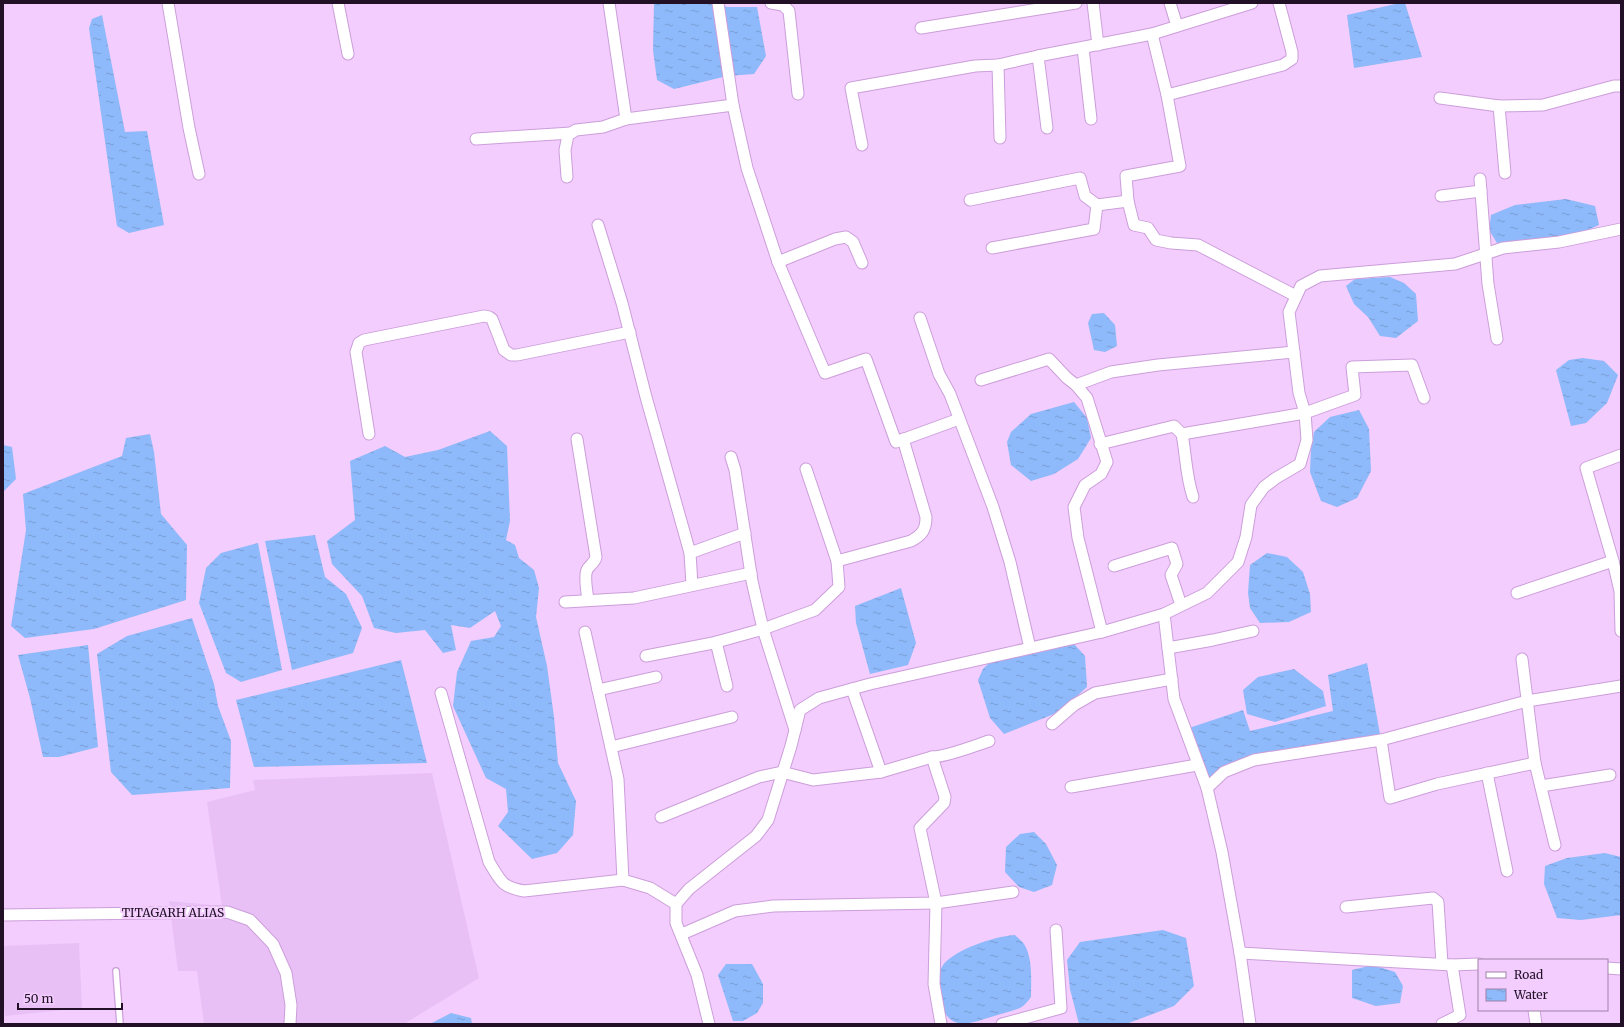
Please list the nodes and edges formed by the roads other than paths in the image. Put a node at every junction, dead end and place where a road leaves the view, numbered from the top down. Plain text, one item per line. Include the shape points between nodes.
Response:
1 (168, 3) edge
2 (338, 3) edge
3 (609, 3) edge
4 (718, 3) edge
5 (771, 3) edge
6 (1076, 3) edge
7 (1093, 3) edge
8 (1170, 3) edge
9 (1252, 3) edge
10 (1279, 3) edge
11 (1177, 26) junction
12 (921, 28) dead end
13 (1152, 34) junction
14 (1098, 45) junction
15 (1083, 48) junction
16 (348, 54) dead end
17 (1038, 56) junction
18 (998, 65) junction
19 (1621, 86) edge
20 (798, 94) dead end
21 (1167, 95) junction
22 (1440, 98) dead end
23 (733, 105) junction
24 (1499, 106) junction
25 (626, 119) junction
26 (1091, 119) dead end
27 (1047, 128) dead end
28 (571, 133) junction
29 (1000, 138) dead end
30 (476, 139) dead end
31 (862, 145) dead end
32 (1505, 173) dead end
33 (199, 174) dead end
34 (567, 177) dead end
35 (1480, 179) dead end
36 (1481, 191) junction
37 (1441, 196) dead end
38 (970, 200) dead end
39 (1128, 201) junction
40 (1097, 205) junction
41 (598, 225) dead end
42 (1621, 229) edge
43 (992, 248) dead end
44 (1486, 253) junction
45 (778, 262) junction
46 (862, 263) dead end
47 (1296, 296) junction
48 (920, 318) dead end
49 (630, 332) junction
50 (1497, 339) dead end
51 (1294, 352) junction
52 (981, 380) dead end
53 (1076, 385) junction
54 (1424, 398) dead end
55 (1305, 413) junction
56 (960, 419) junction
57 (369, 434) dead end
58 (1182, 434) junction
59 (577, 439) dead end
60 (903, 439) junction
61 (1100, 444) junction
62 (1621, 455) edge
63 (731, 457) dead end
64 (806, 470) dead end
65 (1193, 497) dead end
66 (745, 533) junction
67 (690, 553) junction
68 (837, 562) junction
69 (1613, 562) junction
70 (1114, 566) dead end
71 (751, 573) junction
72 (692, 585) junction
73 (1517, 593) dead end
74 (588, 600) junction
75 (565, 602) dead end
76 (1181, 606) junction
77 (1164, 614) junction
78 (763, 629) junction
79 (1252, 631) dead end
80 (1621, 631) edge
81 (585, 632) dead end
82 (1102, 632) junction
83 (716, 642) junction
84 (1030, 648) junction
85 (1168, 648) junction
86 (646, 656) dead end
87 (1522, 659) dead end
88 (656, 677) dead end
89 (1172, 679) junction
90 (727, 686) dead end
91 (1621, 686) edge
92 (852, 689) junction
93 (598, 690) junction
94 (441, 693) dead end
95 (1527, 701) junction
96 (732, 717) dead end
97 (1052, 724) dead end
98 (795, 730) junction
99 (1381, 740) junction
100 (989, 741) dead end
101 (611, 747) junction
102 (932, 757) junction
103 (1535, 763) junction
104 (1197, 765) junction
105 (782, 772) junction
106 (881, 772) junction
107 (1487, 773) junction
108 (1610, 775) dead end
109 (1541, 786) junction
110 (1071, 787) dead end
111 (1207, 788) junction
112 (661, 816) dead end
113 (1555, 845) dead end
114 (1507, 871) dead end
115 (622, 880) junction
116 (1013, 892) dead end
117 (936, 903) junction
118 (676, 904) junction
119 (1346, 907) dead end
120 (3, 915) edge
121 (1056, 930) dead end
122 (682, 934) junction
123 (1240, 952) junction
124 (1447, 964) junction
125 (1478, 964) edge
126 (1608, 968) edge
127 (1621, 969) edge
128 (116, 971) dead end
129 (1534, 1011) edge
130 (120, 1024) edge
131 (290, 1024) edge
132 (709, 1024) edge
133 (941, 1024) edge
134 (1002, 1024) edge
135 (1250, 1024) edge
136 (1442, 1024) edge
137 (1536, 1024) edge

1 - 33 street
2 - 16 street
3 - 25 street
4 - 23 street
5 - 20 street via 784,5 789,11
6 - 12 street
7 - 14 street
8 - 11 street
9 - 11 street
10 - 21 street via 1292,59 1283,65
11 - 13 street
13 - 14 street
13 - 21 street
14 - 15 street
15 - 17 street
15 - 26 street
17 - 18 street
17 - 27 street
18 - 29 street
18 - 31 street via 975,66 851,88
19 - 24 street via 1543,105
21 - 39 street via 1180,166 1126,176
22 - 24 street
23 - 25 street
23 - 45 street via 747,168
24 - 32 street
25 - 28 street via 613,125 576,130
28 - 30 street
28 - 34 street via 566,138
35 - 36 street
36 - 37 street
36 - 44 street
38 - 40 street via 1080,178 1085,196
39 - 40 street
39 - 47 street via 1134,225 1148,228 1156,240 1198,245
40 - 43 street via 1094,229
41 - 49 street
42 - 44 street
44 - 47 street via 1455,264 1320,276 1301,286
44 - 50 street
45 - 46 street via 846,237 853,242
45 - 60 street via 826,373 866,359 896,442
47 - 51 street via 1289,312
48 - 56 street via 939,374
49 - 57 street via 511,355 504,350 492,319 484,316 364,340 359,343 356,352
49 - 67 street
51 - 53 street via 1111,372
51 - 55 street via 1299,393
52 - 53 street via 1049,359
53 - 61 street via 1087,398
54 - 55 street via 1412,365 1352,367 1355,395
55 - 58 street
55 - 76 street via 1307,440 1300,464 1264,487 1251,505 1246,537 1238,562 1207,593
56 - 60 street
56 - 84 street via 1010,562
58 - 61 street via 1174,426
58 - 65 street
59 - 74 street via 596,557 586,574
60 - 68 street via 926,517 926,527 921,535 911,541
61 - 82 street via 1107,462 1101,474 1085,485 1074,507 1078,538
62 - 69 street via 1586,468
63 - 66 street
64 - 68 street
66 - 67 street
66 - 71 street
67 - 72 street
68 - 78 street via 839,588 815,610
69 - 73 street
69 - 80 street via 1620,591
70 - 76 street via 1172,548 1177,564 1171,576
71 - 72 street
71 - 78 street
72 - 74 street via 634,598
74 - 75 street
76 - 77 street
77 - 82 street
77 - 85 street
78 - 83 street
78 - 98 street
79 - 85 street
81 - 93 street
82 - 84 street
83 - 86 street
83 - 90 street
84 - 92 street
85 - 89 street
87 - 95 street
88 - 93 street
89 - 97 street via 1095,693 1074,705
89 - 104 street via 1174,699
91 - 95 street
92 - 98 street via 819,698 800,710
92 - 106 street
93 - 101 street
94 - 115 street via 489,862 502,884 524,891
95 - 99 street
95 - 103 street
96 - 101 street
98 - 105 street
99 - 107 street via 1390,798
99 - 111 street via 1254,760 1224,772
100 - 102 street via 940,757
101 - 115 street via 618,779
102 - 106 street
102 - 117 street via 945,797 944,803 920,828
103 - 107 street
103 - 109 street
104 - 110 street
104 - 111 street
105 - 106 street via 813,780
105 - 112 street via 759,777
105 - 118 street via 768,820 756,836 689,889
107 - 114 street
108 - 109 street
109 - 113 street
111 - 123 street via 1222,852
115 - 118 street via 650,888
116 - 117 street
117 - 122 street via 773,906 736,911
117 - 133 street via 934,984
118 - 122 street via 676,923
119 - 124 street via 1434,898 1438,902
120 - 131 street, TITAGARH ALIAS via 227,912 250,920 273,944 286,973 291,1005
121 - 134 street via 1061,1008
122 - 132 street via 697,975
123 - 124 street
123 - 135 street
124 - 125 street
124 - 136 street via 1460,1015
126 - 127 street
128 - 130 lane
129 - 137 street

